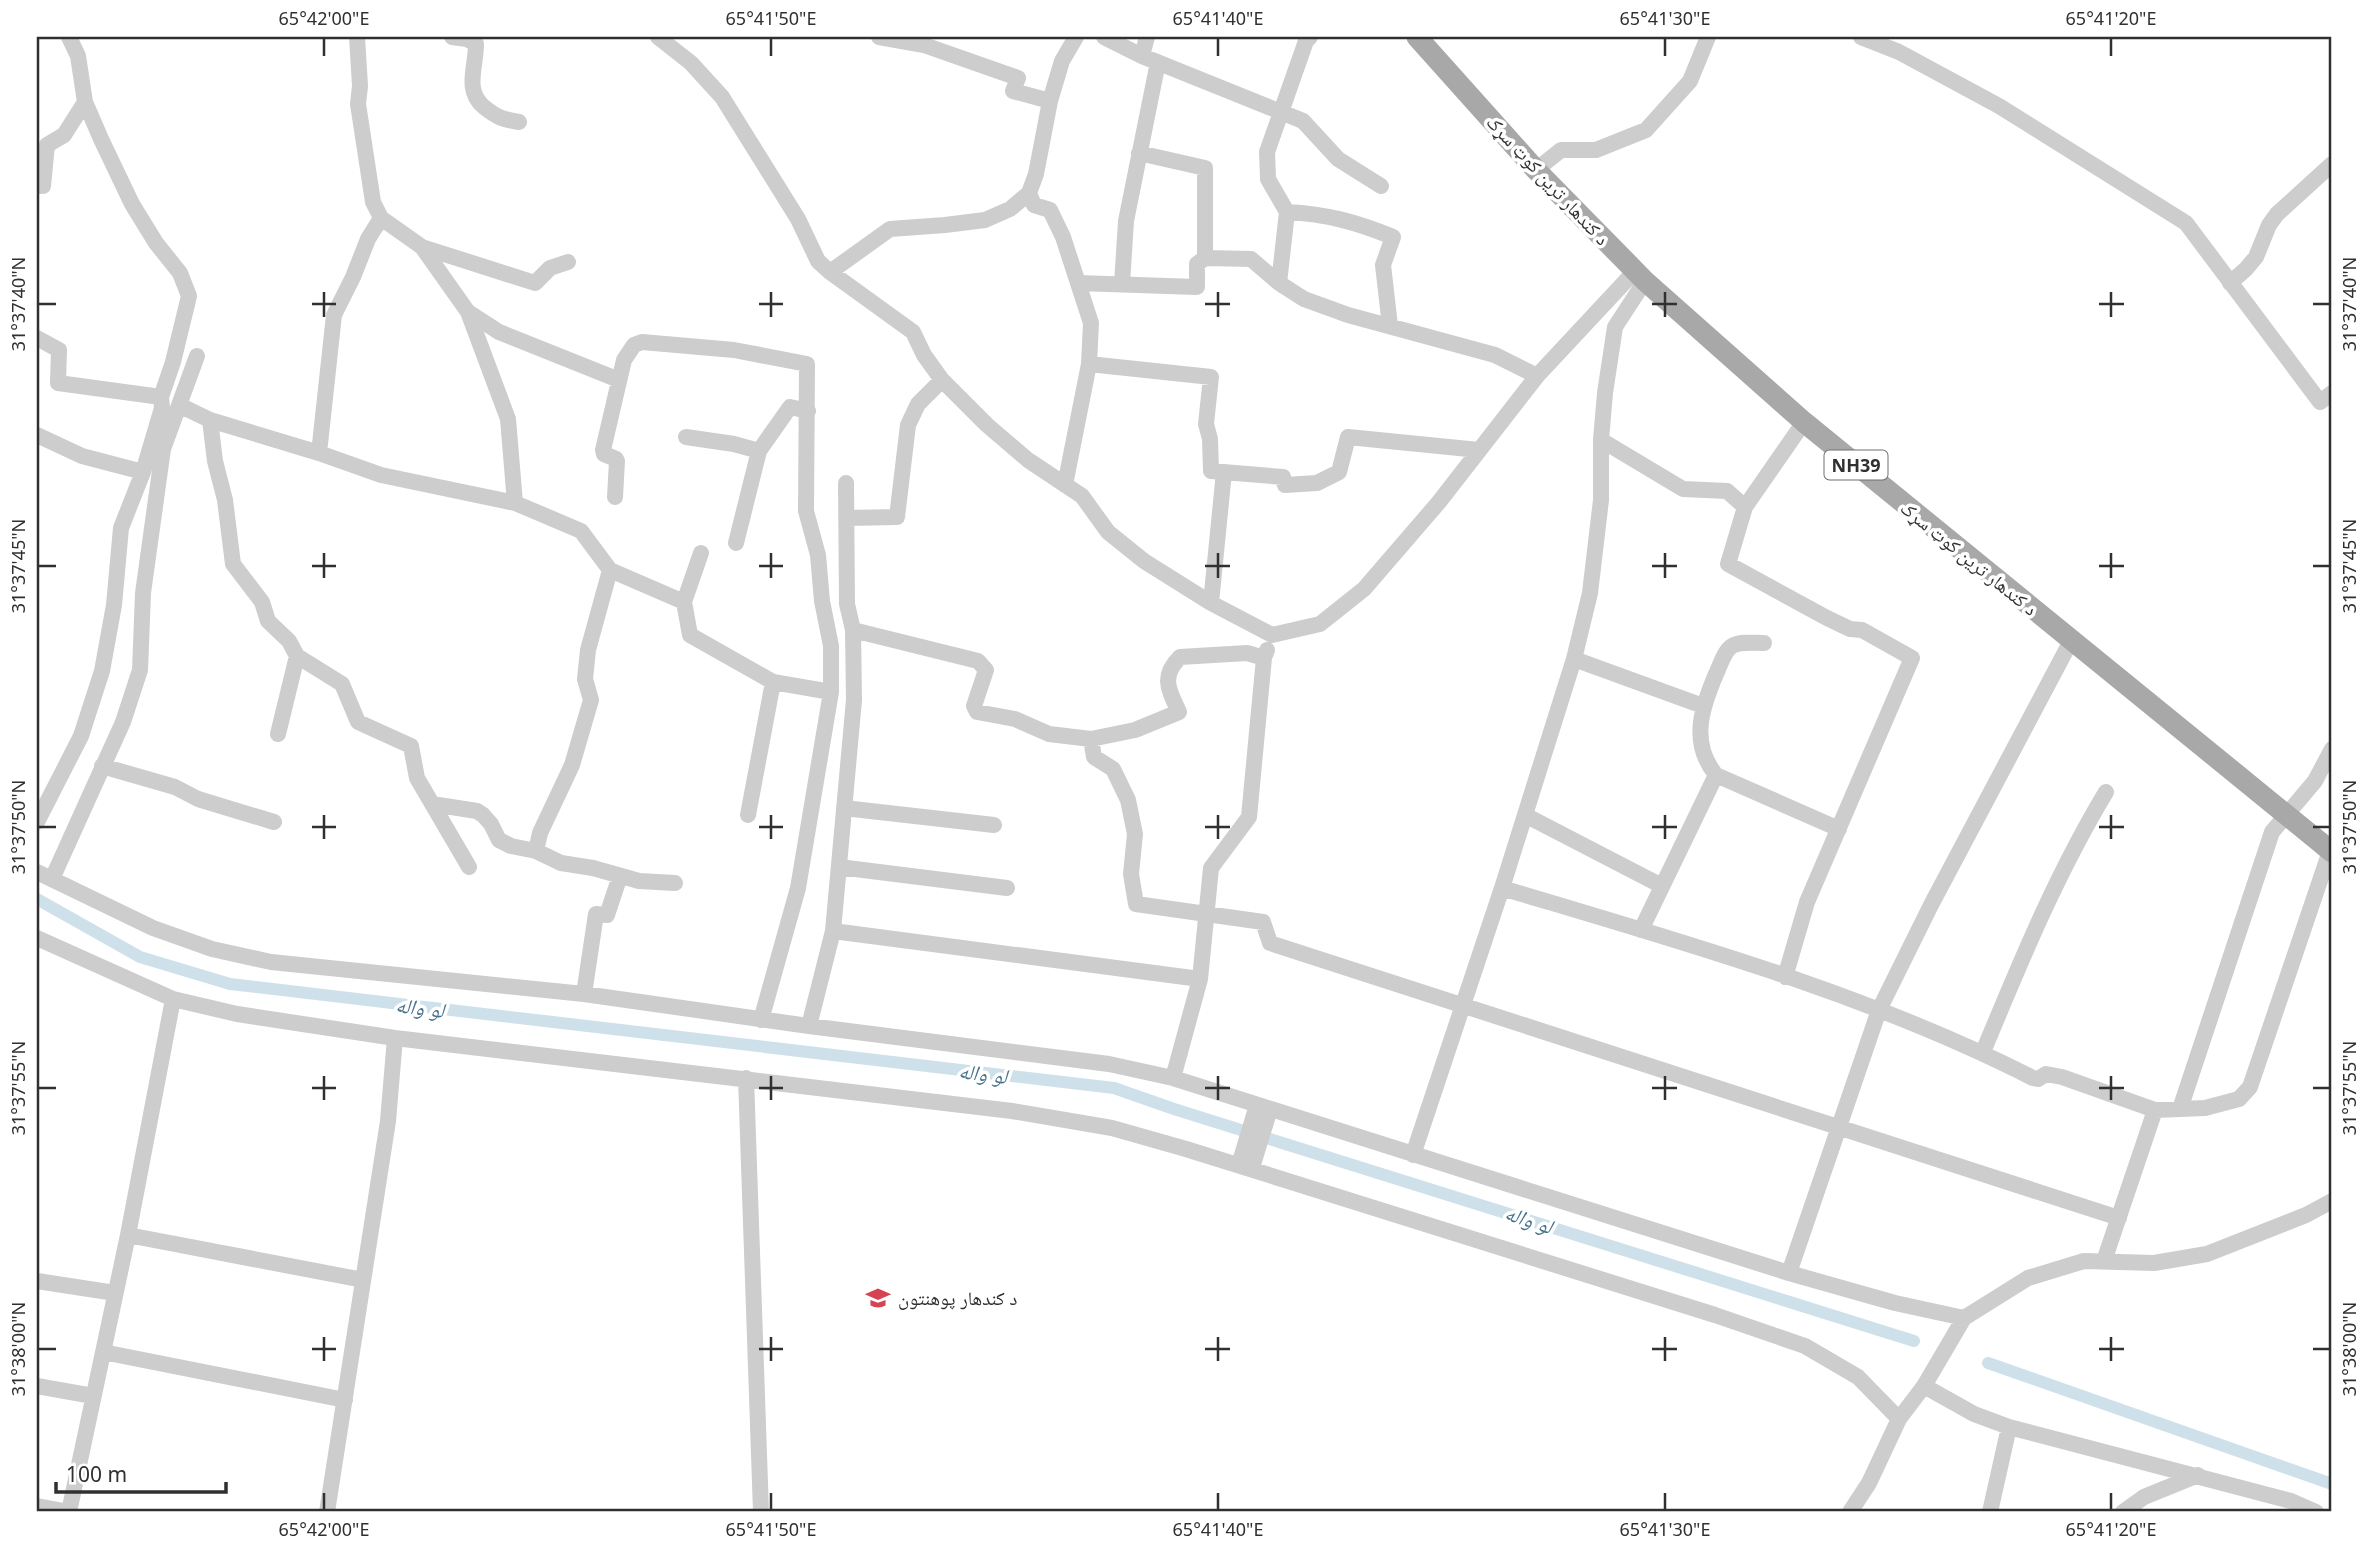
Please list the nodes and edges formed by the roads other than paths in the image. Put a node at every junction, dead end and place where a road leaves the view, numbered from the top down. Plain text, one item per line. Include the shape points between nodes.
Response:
1 (69, 37) edge
2 (356, 37) edge
3 (452, 37) edge
4 (658, 37) edge
5 (879, 37) edge
6 (1076, 37) edge
7 (1104, 37) edge
8 (1147, 37) edge
9 (1310, 37) edge
10 (1417, 37) edge
11 (1708, 37) edge
12 (1861, 37) edge
13 (1142, 56) junction
14 (1158, 62) junction
15 (85, 102) junction
16 (1050, 102) junction
17 (1280, 112) junction
18 (519, 122) dead end
19 (1139, 153) junction
20 (2332, 164) edge
21 (1536, 170) junction
22 (37, 186) edge
23 (1381, 186) dead end
24 (1031, 199) junction
25 (1287, 212) junction
26 (381, 218) junction
27 (422, 247) junction
28 (1205, 258) junction
29 (568, 262) dead end
30 (830, 272) junction
31 (1640, 276) junction
32 (1078, 283) junction
33 (1279, 283) junction
34 (2230, 283) junction
35 (1122, 284) junction
36 (468, 312) junction
37 (1390, 326) junction
38 (37, 338) edge
39 (197, 356) dead end
40 (1089, 364) junction
41 (1537, 376) junction
42 (620, 380) junction
43 (942, 380) junction
44 (2332, 393) edge
45 (161, 397) junction
46 (181, 406) junction
47 (808, 411) junction
48 (210, 420) junction
49 (1804, 422) junction
50 (37, 435) edge
51 (686, 438) dead end
52 (1601, 440) junction
53 (1479, 450) junction
54 (760, 451) junction
55 (319, 453) junction
56 (143, 472) junction
57 (1224, 472) junction
58 (846, 483) dead end
59 (1065, 485) junction
60 (615, 497) dead end
61 (515, 503) junction
62 (1745, 507) junction
63 (847, 517) junction
64 (736, 543) dead end
65 (701, 554) dead end
66 (610, 570) junction
67 (684, 602) junction
68 (1211, 603) junction
69 (853, 630) junction
70 (1272, 635) junction
71 (2071, 641) junction
72 (1764, 643) dead end
73 (297, 656) junction
74 (1264, 658) junction
75 (1574, 659) junction
76 (773, 682) junction
77 (831, 692) junction
78 (1703, 706) junction
79 (278, 734) dead end
80 (1091, 739) junction
81 (2332, 749) edge
82 (102, 766) junction
83 (1716, 775) junction
84 (2106, 792) dead end
85 (432, 804) junction
86 (844, 808) junction
87 (748, 815) dead end
88 (1525, 815) junction
89 (2286, 815) junction
90 (37, 822) edge
91 (274, 822) dead end
92 (994, 825) dead end
93 (1839, 828) junction
94 (536, 851) junction
95 (2331, 851) edge
96 (469, 867) dead end
97 (839, 867) junction
98 (37, 872) edge
99 (620, 876) junction
100 (52, 879) junction
101 (675, 883) dead end
102 (1662, 886) junction
103 (1007, 888) dead end
104 (1503, 888) junction
105 (1206, 915) junction
106 (1641, 930) junction
107 (833, 931) junction
108 (37, 939) edge
109 (1785, 977) junction
110 (1200, 979) junction
111 (584, 994) junction
112 (173, 999) junction
113 (1463, 1004) junction
114 (1879, 1010) junction
115 (761, 1020) junction
116 (810, 1026) junction
117 (395, 1038) junction
118 (1983, 1052) junction
119 (746, 1078) junction
120 (1173, 1078) junction
121 (1263, 1107) junction
122 (2180, 1109) junction
123 (2155, 1110) junction
124 (1838, 1126) junction
125 (1413, 1155) junction
126 (1246, 1167) junction
127 (2332, 1201) edge
128 (2119, 1218) junction
129 (128, 1235) junction
130 (2104, 1261) junction
131 (1789, 1273) junction
132 (363, 1280) junction
133 (37, 1281) edge
134 (115, 1293) junction
135 (1965, 1318) junction
136 (103, 1352) junction
137 (37, 1386) edge
138 (1924, 1386) junction
139 (93, 1396) junction
140 (345, 1400) junction
141 (1899, 1419) junction
142 (2009, 1427) junction
143 (2198, 1475) junction
144 (37, 1506) edge
145 (69, 1512) edge
146 (327, 1512) edge
147 (761, 1512) edge
148 (1850, 1512) edge
149 (1990, 1512) edge
150 (2123, 1512) edge
151 (2316, 1512) edge

1 - 15 street via 78,56
2 - 26 street via 358,104 373,202
3 - 18 street via 476,44 475,99 499,119
4 - 30 street via 691,63 722,97 792,209 818,261
5 - 16 street via 924,45 1018,78 1013,91
6 - 16 street via 1062,61
7 - 13 street
8 - 13 street
9 - 17 street
10 - 21 main road, د کندهار ترين کوټ سړک / NH39
11 - 21 street via 1690,81 1646,130 1596,150 1561,150
12 - 34 street via 1899,52 1998,106 2186,223
13 - 14 street
14 - 17 street
14 - 19 street
15 - 22 street via 64,135 47,145 43,186
15 - 45 street via 132,204 180,273 189,296
16 - 24 street
17 - 23 street via 1303,121 1338,159
17 - 25 street via 1267,152 1268,179
19 - 28 street via 1205,168
19 - 35 street via 1126,221
20 - 34 street via 2277,215 2256,257
21 - 31 main road, د کندهار ترين کوټ سړک / NH39
24 - 30 street via 985,220 890,229
24 - 32 street via 1050,210
25 - 33 street
25 - 37 street via 1321,214 1393,237 1383,265
26 - 27 street
26 - 55 street via 334,315
27 - 29 street via 535,283 550,268
27 - 36 street
28 - 33 street via 1251,259
28 - 35 street via 1197,264 1197,287
30 - 43 street via 913,332
31 - 41 street
31 - 49 main road, د کندهار ترين کوټ سړک / NH39
31 - 52 street via 1615,327
32 - 35 street
32 - 40 street via 1091,323
33 - 37 street via 1304,299
34 - 44 street via 2319,402
36 - 42 street via 499,332
36 - 61 street via 508,419
37 - 41 street via 1495,355
38 - 45 street via 59,350 58,383
39 - 46 street
40 - 57 street via 1210,377 1206,424 1211,471
40 - 59 street
41 - 53 street
42 - 47 street via 624,360 637,343 734,350 807,364
42 - 60 street via 603,450 617,461
43 - 59 street via 1028,460
43 - 63 street via 918,404 908,425 897,517
45 - 56 street via 162,408
46 - 48 street
46 - 82 street via 163,449 142,593 140,670
47 - 54 street via 790,407
47 - 77 street via 806,511 818,555 831,646
48 - 55 street
48 - 73 street via 233,564 262,602 268,621
49 - 62 street
49 - 71 main road, د کندهار ترين کوټ سړک / NH39
50 - 56 street via 82,456
51 - 54 street
52 - 62 street via 1684,489 1727,491
52 - 75 street via 1601,500 1590,593
53 - 57 street via 1348,437 1339,472 1317,483 1285,485 1283,477
53 - 70 street via 1364,589 1320,624
54 - 64 street
55 - 61 street via 381,475
56 - 90 street via 121,528 102,671 81,736
57 - 68 street
58 - 63 street
59 - 68 street via 1082,496 1108,532
61 - 66 street via 581,531
62 - 93 street via 1728,564 1912,658
63 - 69 street via 847,604
65 - 67 street
66 - 67 street
66 - 94 street via 588,650 585,679 591,700 572,765
67 - 76 street via 690,635
68 - 70 street
69 - 80 street via 978,661 986,670 974,706 977,712 1015,719 1049,734
69 - 86 street
70 - 74 street
71 - 89 main road, د کندهار ترين کوټ سړک / NH39
71 - 114 street
72 - 78 street via 1732,646
73 - 79 street
73 - 85 street via 342,684 363,726 411,746 417,778
74 - 80 street via 1247,653 1180,657 1170,667 1168,686 1180,712 1135,730
74 - 105 street via 1249,817 1211,868
75 - 78 street
75 - 88 street
76 - 77 street
76 - 87 street
77 - 115 street via 798,888
78 - 83 street via 1700,744 1704,761
80 - 105 street via 1094,757 1112,769 1128,800 1135,834 1131,874 1136,904
81 - 89 street via 2315,781
82 - 91 street
82 - 100 street
83 - 93 street
83 - 102 street
84 - 118 street via 2036,922
85 - 94 street via 477,811 499,840
85 - 96 street
86 - 92 street
86 - 97 street
88 - 102 street
88 - 104 street
89 - 95 main road, د کندهار ترين کوټ سړک / NH39
89 - 122 street via 2272,832
93 - 109 street via 1807,902
94 - 99 street via 561,863
95 - 122 street via 2250,1087 2239,1099
97 - 103 street
97 - 107 street
98 - 100 street
99 - 101 street
99 - 111 street via 607,915 596,914
100 - 111 street via 153,928 259,960
102 - 106 street
104 - 106 street
104 - 113 street
105 - 110 street
105 - 113 street via 1263,922 1270,943
106 - 109 street
107 - 110 street
107 - 116 street
108 - 112 street
109 - 114 street
110 - 120 street
111 - 115 street
112 - 117 street via 237,1014
112 - 129 street
113 - 124 street
113 - 125 street
114 - 118 street
114 - 124 street
115 - 116 street
116 - 120 street via 1110,1064
117 - 119 street
117 - 132 street via 388,1121
118 - 123 street via 2034,1078 2046,1073 2062,1077
119 - 126 street via 1112,1128
119 - 147 street
120 - 121 street
121 - 125 street
121 - 126 street
122 - 123 street
123 - 128 street
124 - 128 street
124 - 131 street
125 - 131 street
126 - 141 street via 1805,1346 1858,1377
127 - 130 street via 2207,1254 2154,1263
128 - 130 street
129 - 132 street
129 - 134 street
130 - 135 street via 2084,1261 2028,1278
131 - 135 street
132 - 140 street
133 - 134 street
134 - 136 street
135 - 138 street
136 - 139 street
136 - 140 street
137 - 139 street
138 - 141 street
138 - 142 street
139 - 145 street
140 - 146 street
141 - 148 street
142 - 143 street
142 - 149 street
143 - 150 street via 2144,1497
143 - 151 street
144 - 145 street

